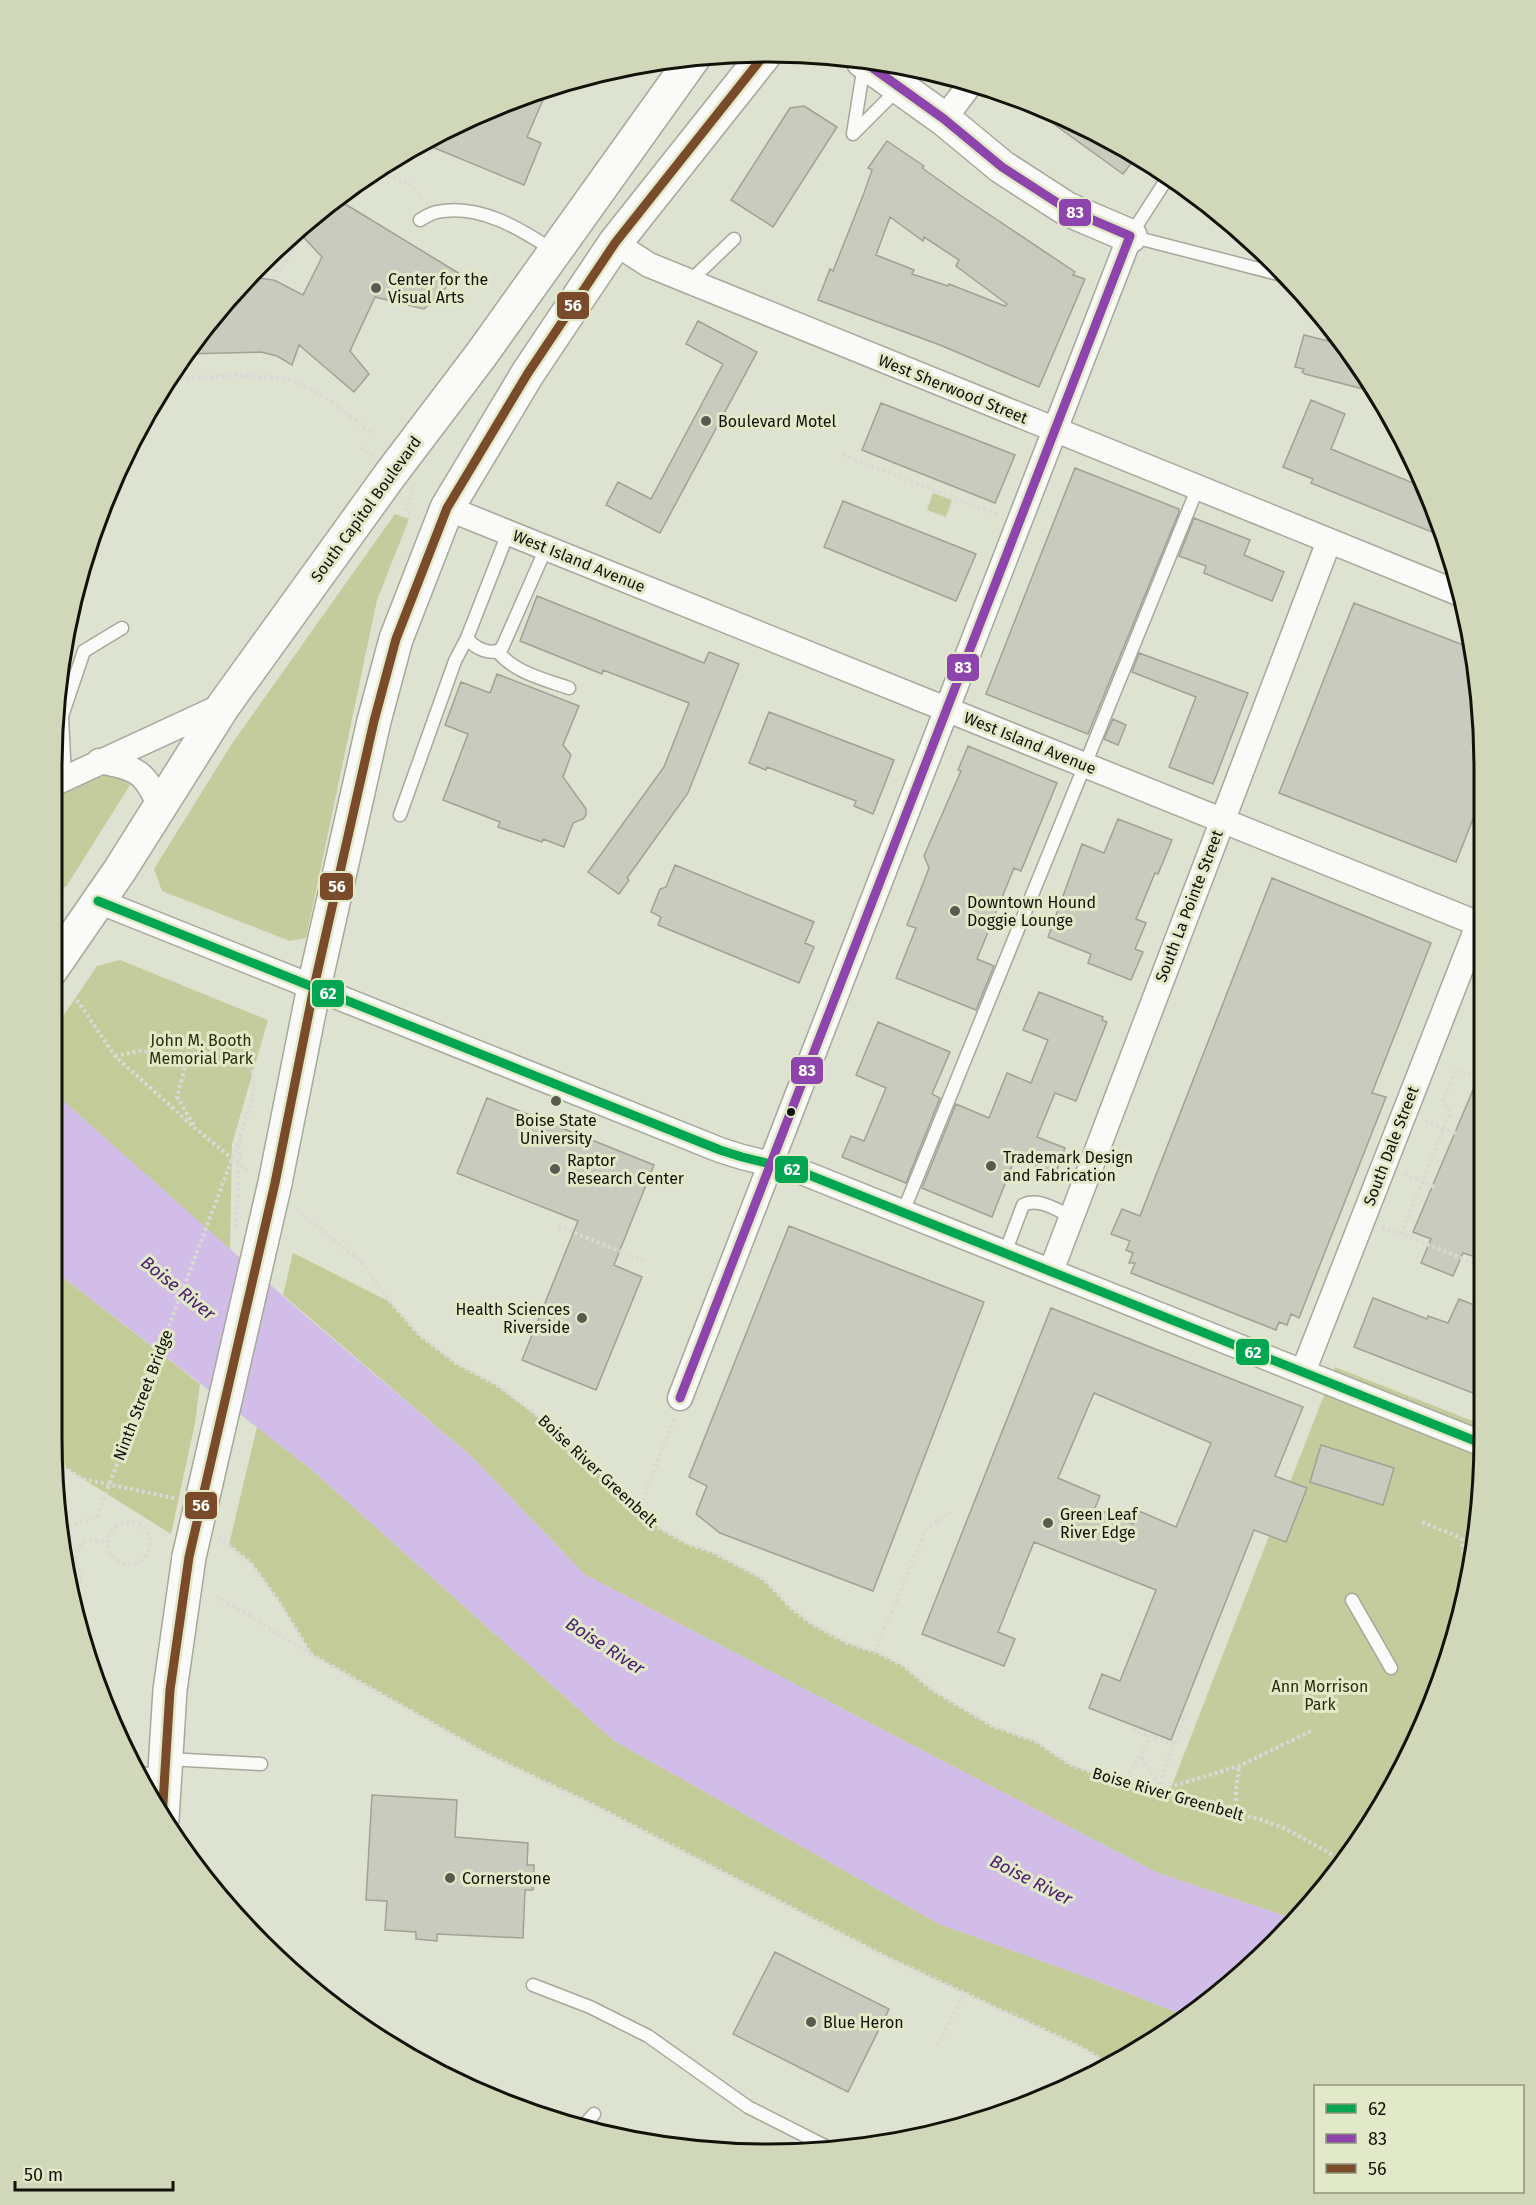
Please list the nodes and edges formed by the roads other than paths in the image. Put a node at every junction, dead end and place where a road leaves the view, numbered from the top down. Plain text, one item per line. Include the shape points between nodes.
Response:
1 (758, 62) edge
2 (687, 67) edge
3 (863, 68) edge
4 (877, 71) edge
5 (900, 87) junction
6 (966, 90) edge
7 (944, 119) junction
8 (1164, 183) edge
9 (425, 217) road end
10 (1130, 236) junction
11 (734, 239) dead end
12 (615, 243) junction
13 (555, 252) junction
14 (1272, 272) edge
15 (689, 282) junction
16 (1054, 430) junction
17 (1198, 488) junction
18 (447, 508) junction
19 (508, 533) junction
20 (1329, 541) junction
21 (546, 548) junction
22 (1451, 590) edge
23 (122, 628) dead end
24 (467, 638) junction
25 (498, 652) junction
26 (568, 688) dead end
27 (224, 705) junction
28 (64, 709) edge
29 (946, 709) junction
30 (99, 761) junction
31 (1085, 765) junction
32 (62, 779) edge
33 (160, 806) junction
34 (400, 815) dead end
35 (1222, 820) junction
36 (98, 901) junction
37 (1474, 920) edge
38 (1474, 935) edge
39 (62, 954) edge
40 (314, 987) junction
41 (770, 1165) junction
42 (903, 1212) junction
43 (1071, 1216) junction
44 (1005, 1253) junction
45 (1051, 1271) junction
46 (1303, 1372) junction
47 (680, 1398) road end
48 (1474, 1440) edge
49 (1352, 1600) dead end
50 (1392, 1668) dead end
51 (261, 1764) dead end
52 (156, 1769) edge
53 (159, 1795) edge
54 (533, 1985) dead end
55 (816, 2142) edge

1 - 12 main road
2 - 13 main road, South Capitol Boulevard
3 - 5 lane via 853,134
4 - 5 main road
5 - 7 main road
6 - 7 street
7 - 10 main road via 1002,167 1067,209
8 - 10 lane
9 - 13 lane via 457,211 486,215 521,230
10 - 14 lane
10 - 16 street
11 - 15 lane
12 - 15 street, West Sherwood Street via 649,266
12 - 18 main road via 528,373
13 - 27 main road, South Capitol Boulevard
15 - 16 street, West Sherwood Street
16 - 17 street, West Sherwood Street
16 - 29 street
17 - 20 street, West Sherwood Street
17 - 31 lane
18 - 19 street, West Island Avenue
18 - 40 main road via 396,639
19 - 21 street, West Island Avenue
19 - 24 lane
20 - 22 street, West Sherwood Street
20 - 35 street, South La Pointe Street
21 - 25 lane
21 - 29 street, West Island Avenue
23 - 28 lane via 84,651
24 - 25 lane via 477,647
24 - 34 lane via 455,661
25 - 26 lane via 518,669
27 - 30 street
27 - 33 main road, South Capitol Boulevard
29 - 31 street, West Island Avenue
29 - 41 street
30 - 32 street
30 - 33 street via 135,769 150,784
31 - 35 street, West Island Avenue
31 - 42 lane
33 - 36 main road, South Capitol Boulevard
35 - 37 street, West Island Avenue
35 - 43 street, South La Pointe Street
36 - 39 main road, South Capitol Boulevard
36 - 40 street
38 - 46 street, South Dale Street
40 - 41 street via 720,1150
40 - 52 main road, bridge via 189,1557
41 - 42 street via 799,1171
41 - 47 street
42 - 44 street
43 - 44 lane via 1030,1201 1023,1205
43 - 45 street, South La Pointe Street
44 - 45 street
45 - 46 street
46 - 48 street
49 - 50 lane
51 - 52 lane
52 - 53 main road
54 - 55 lane via 648,2036 747,2107

